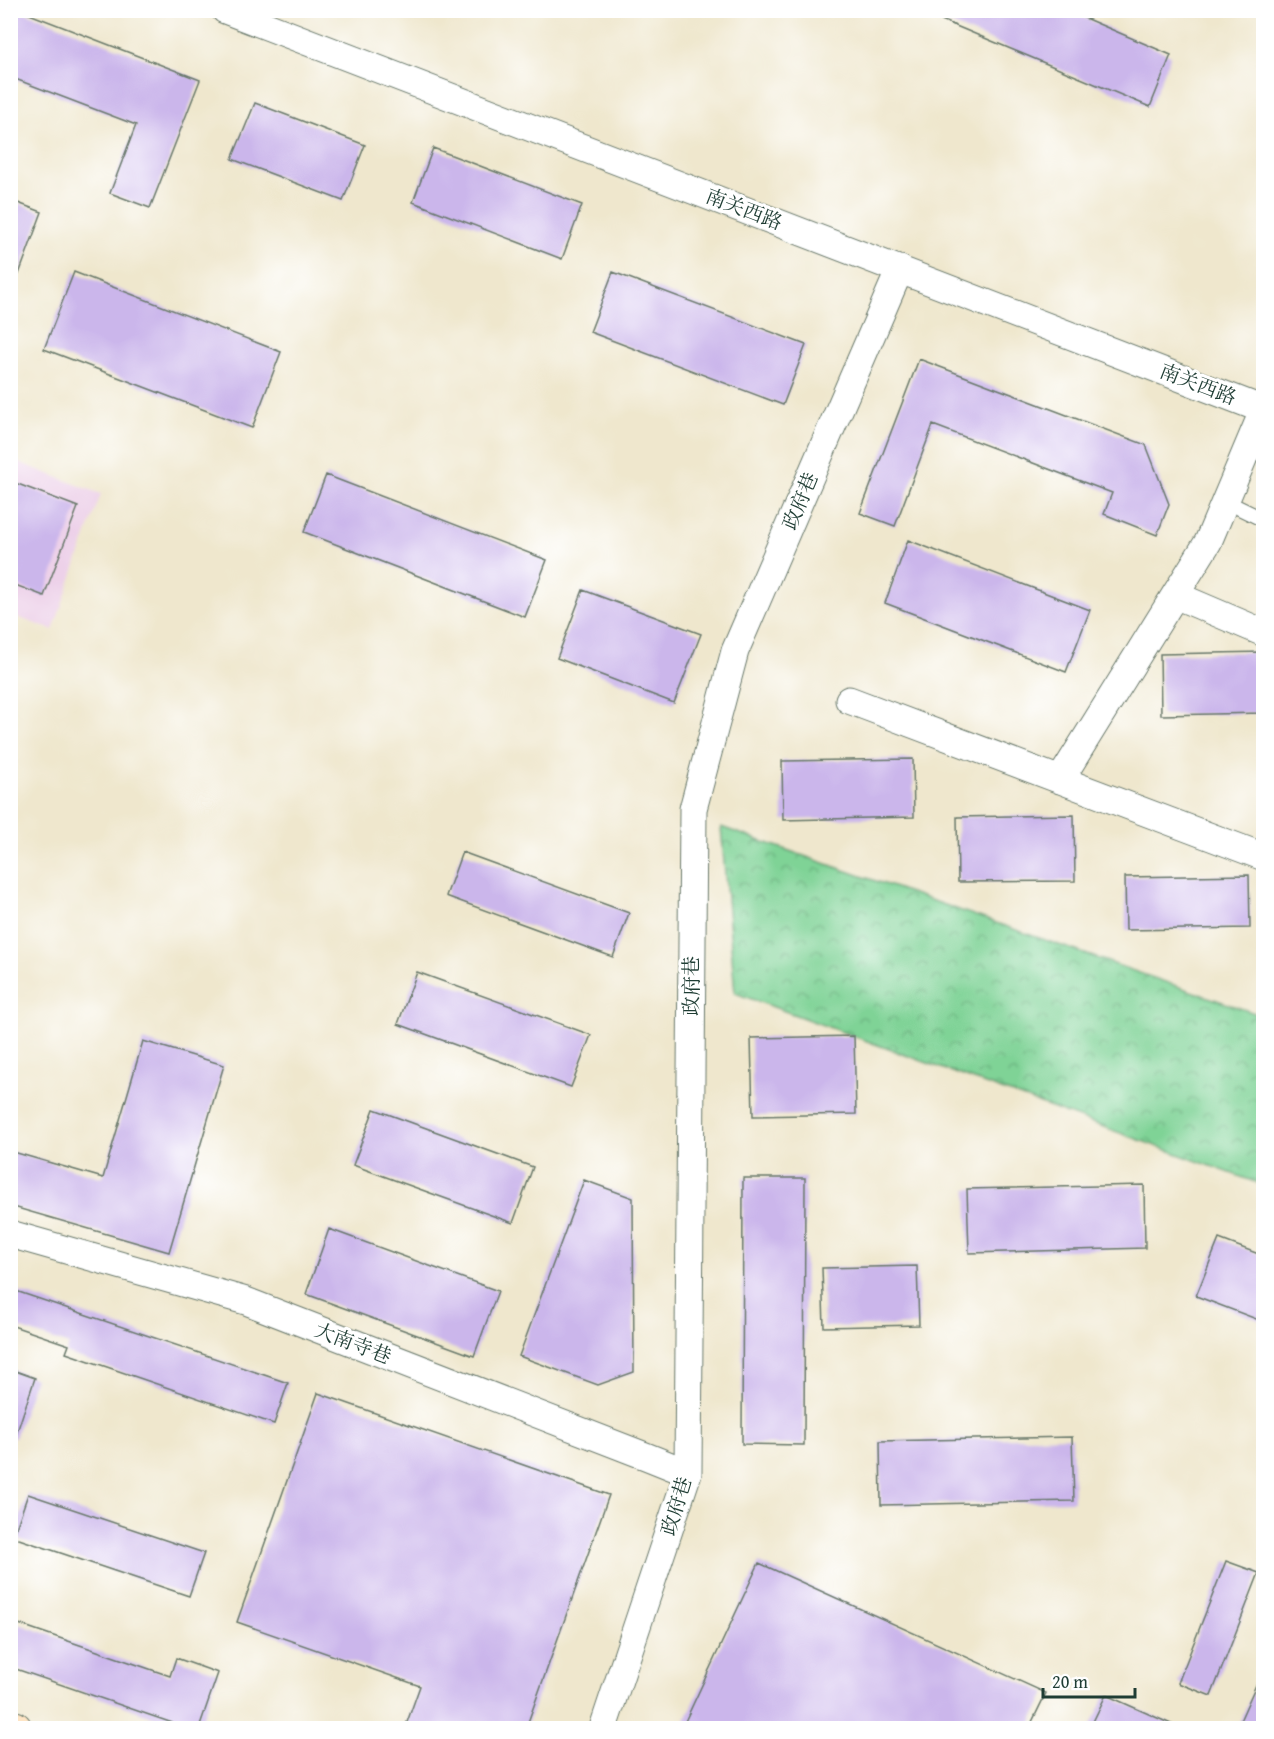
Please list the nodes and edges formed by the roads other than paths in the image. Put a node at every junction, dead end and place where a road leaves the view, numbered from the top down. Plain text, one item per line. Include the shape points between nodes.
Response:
1 (225, 10) edge
2 (900, 269) junction
3 (1263, 409) edge
4 (1225, 501) junction
5 (1263, 520) edge
6 (1175, 594) junction
7 (1263, 633) edge
8 (849, 700) dead end
9 (1060, 780) junction
10 (1263, 857) edge
11 (10, 1234) edge
12 (688, 1473) junction
13 (603, 1728) edge

1 - 2 street, 南关西路
2 - 3 street, 南关西路
2 - 12 street, 政府巷 via 735,651 693,809
3 - 4 street
4 - 5 lane
4 - 6 street via 1208,542
6 - 7 street
6 - 9 street
8 - 9 street
9 - 10 street
11 - 12 street, 大南寺巷 via 246,1301
12 - 13 street, 政府巷

